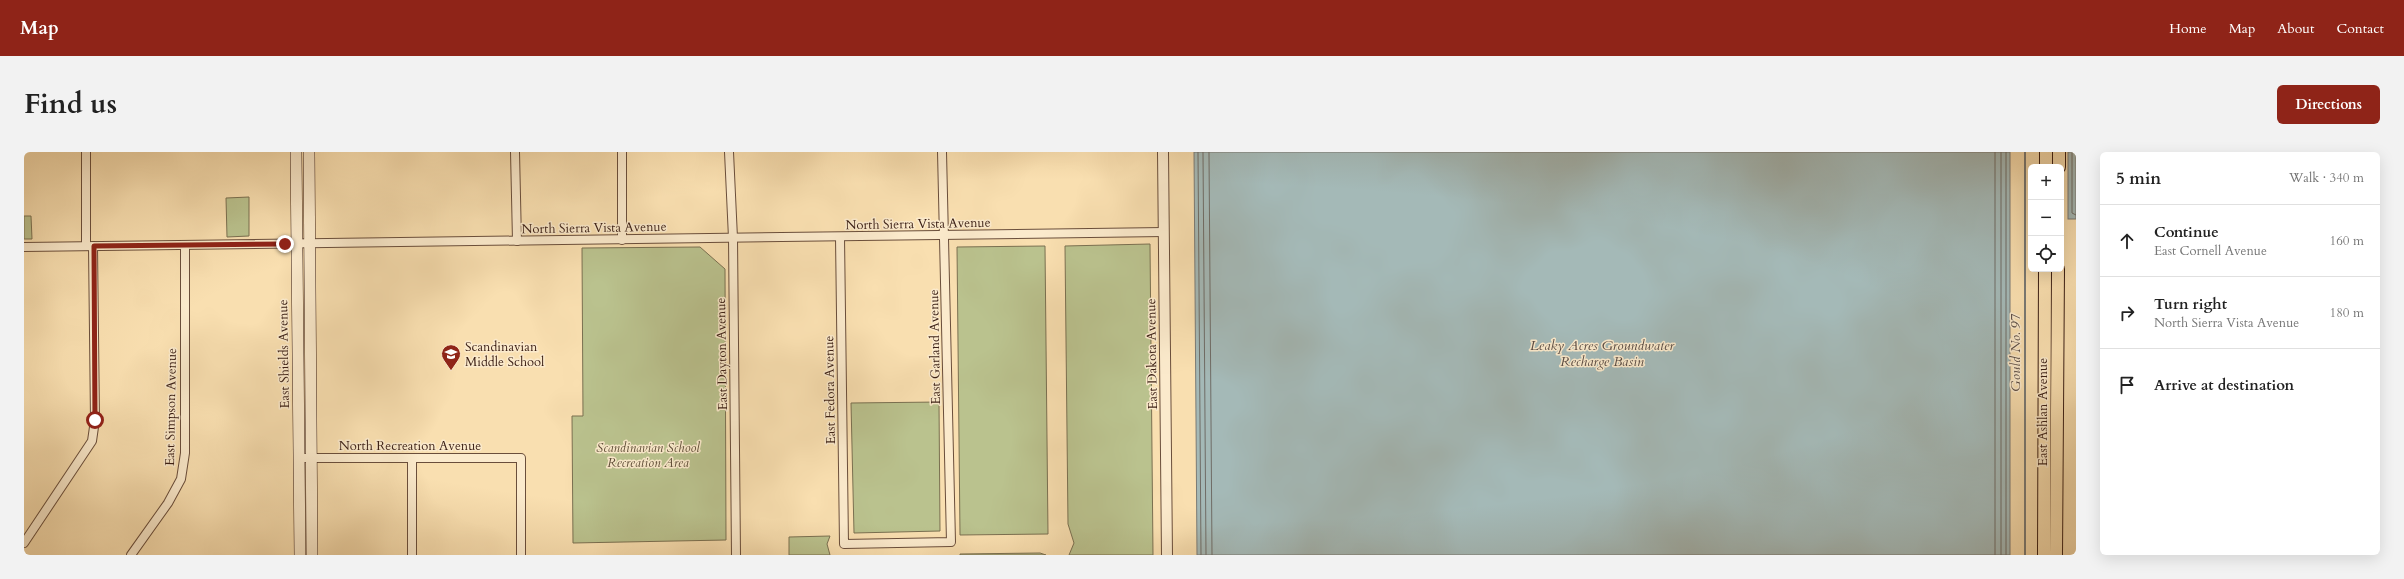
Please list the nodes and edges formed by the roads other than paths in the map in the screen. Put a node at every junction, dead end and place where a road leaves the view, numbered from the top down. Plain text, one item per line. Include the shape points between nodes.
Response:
1 (86, 152) edge
2 (296, 152) edge
3 (309, 152) edge
4 (515, 152) edge
5 (622, 152) edge
6 (730, 152) edge
7 (942, 152) edge
8 (1163, 152) edge
9 (2046, 152) edge
10 (2059, 152) edge
11 (2046, 164) edge
12 (2059, 164) edge
13 (1164, 232) junction
14 (945, 235) junction
15 (840, 237) junction
16 (733, 238) junction
17 (622, 240) junction
18 (517, 241) junction
19 (296, 244) junction
20 (310, 244) junction
21 (185, 245) junction
22 (90, 246) junction
23 (24, 247) edge
24 (2045, 272) edge
25 (2058, 272) edge
26 (299, 458) junction
27 (412, 458) junction
28 (312, 459) junction
29 (24, 543) edge
30 (844, 544) joint
31 (131, 555) edge
32 (300, 555) edge
33 (312, 555) edge
34 (412, 555) edge
35 (521, 555) edge
36 (736, 555) edge
37 (1167, 555) edge
38 (2044, 555) edge
39 (2056, 555) edge

1 - 22 street
2 - 19 main road, East Shields Avenue
3 - 20 main road, East Shields Avenue
4 - 18 street
5 - 17 street
6 - 16 street, East Dayton Avenue
7 - 14 street, East Garland Avenue
8 - 13 street, East Dakota Avenue
9 - 11 main road
10 - 12 main road
13 - 14 street, North Sierra Vista Avenue
13 - 37 street, East Dakota Avenue
14 - 15 street, North Sierra Vista Avenue
14 - 30 street, East Garland Avenue via 951,542
15 - 16 street, North Sierra Vista Avenue
15 - 30 street, East Fedora Avenue
16 - 17 street, North Sierra Vista Avenue
16 - 36 street, East Dayton Avenue
17 - 18 street, North Sierra Vista Avenue
18 - 20 street, North Sierra Vista Avenue
19 - 20 street, North Sierra Vista Avenue
19 - 21 street, North Sierra Vista Avenue
19 - 26 main road, East Shields Avenue
20 - 28 main road, East Shields Avenue
21 - 22 street, North Sierra Vista Avenue
21 - 31 street, East Simpson Avenue via 185,453 181,479 168,503
22 - 23 street, North Sierra Vista Avenue
22 - 29 street via 95,420 92,441
24 - 38 main road, East Ashlan Avenue
25 - 39 main road, East Ashlan Avenue
26 - 28 street, North Recreation Avenue
26 - 32 main road, East Shields Avenue
27 - 28 street, North Recreation Avenue
27 - 34 street
27 - 35 street, North Recreation Avenue via 521,458
28 - 33 main road, East Shields Avenue

